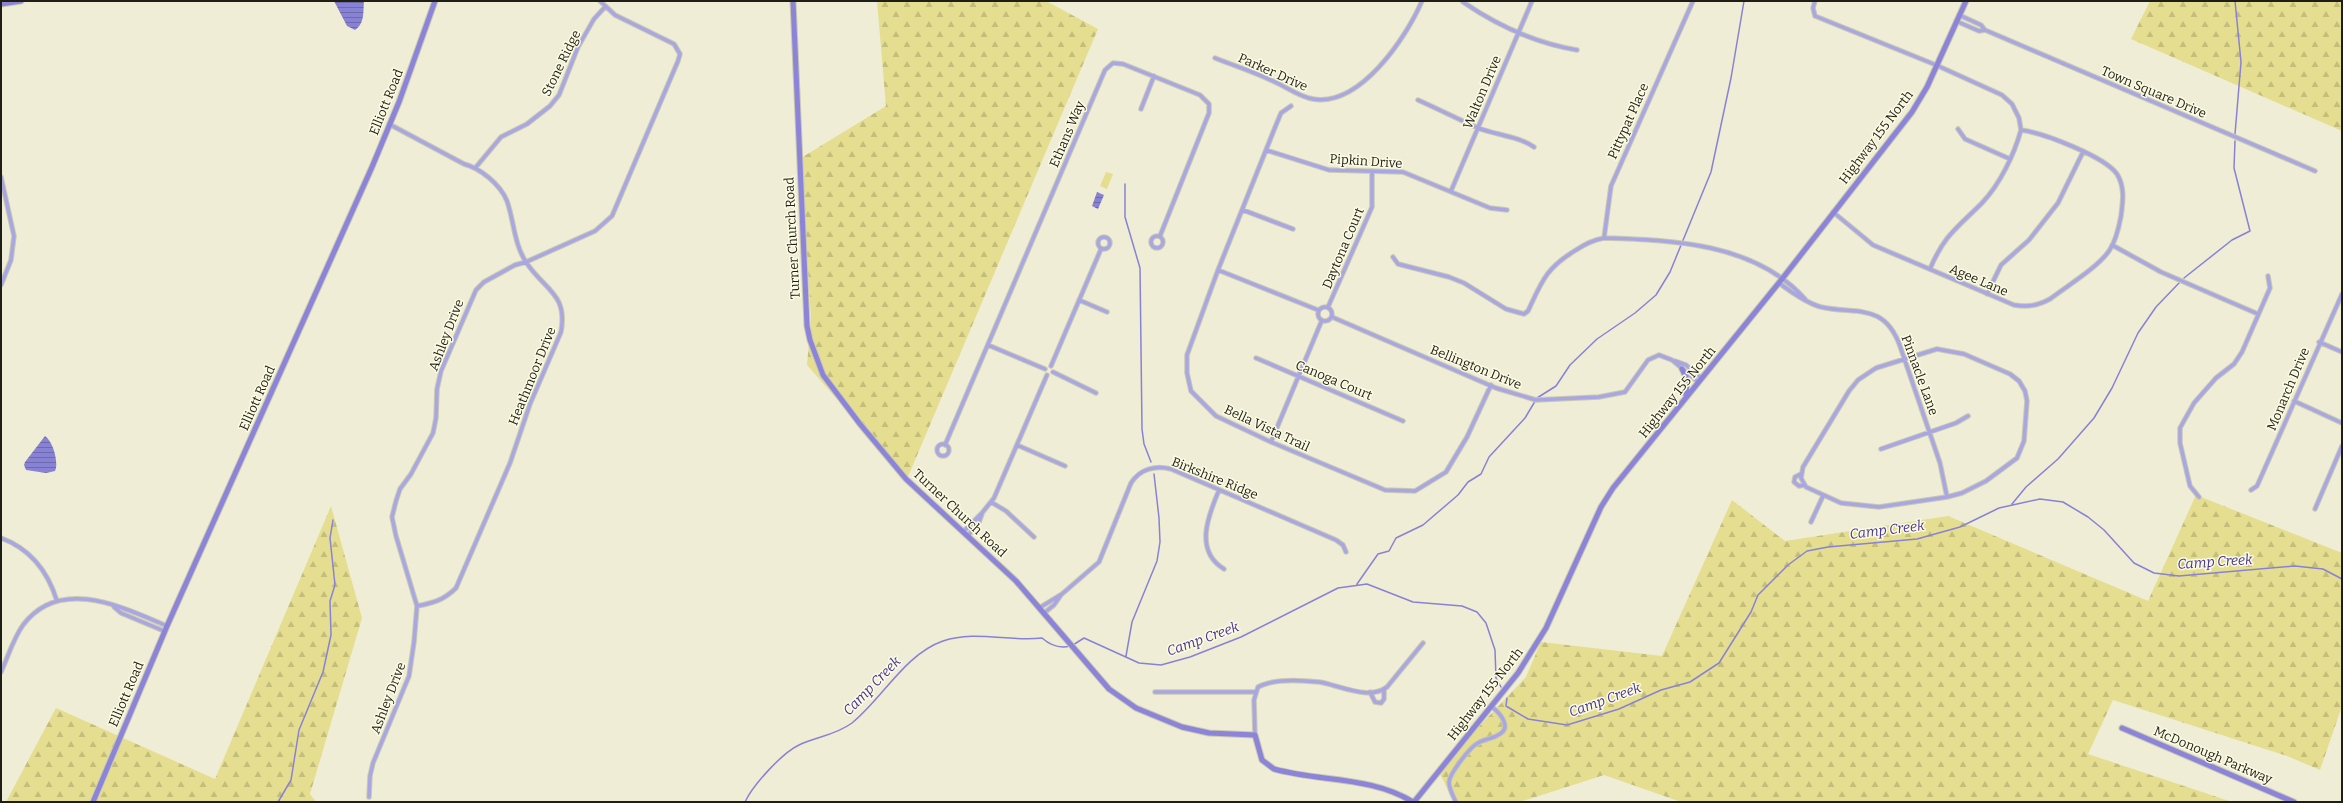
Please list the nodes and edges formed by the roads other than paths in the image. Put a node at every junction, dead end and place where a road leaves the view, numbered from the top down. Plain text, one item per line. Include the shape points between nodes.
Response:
1 (21, 1) edge
2 (435, 1) edge
3 (600, 1) edge
4 (793, 1) edge
5 (1422, 1) edge
6 (1532, 1) edge
7 (1693, 1) edge
8 (1815, 1) edge
9 (1966, 1) edge
10 (1463, 2) dead end
11 (1, 4) edge
12 (605, 7) junction
13 (1959, 15) junction
14 (1956, 21) junction
15 (1986, 30) junction
16 (1519, 34) junction
17 (1577, 50) dead end
18 (1215, 58) dead end
19 (1936, 65) junction
20 (1154, 76) junction
21 (1418, 100) dead end
22 (1291, 106) dead end
23 (1141, 109) dead end
24 (389, 124) junction
25 (1478, 128) junction
26 (1958, 129) dead end
27 (2021, 130) junction
28 (1534, 147) dead end
29 (1266, 150) junction
30 (2083, 152) junction
31 (2010, 159) junction
32 (476, 167) junction
33 (1372, 171) junction
34 (2314, 171) dead end
35 (1, 177) edge
36 (1451, 191) junction
37 (1243, 210) junction
38 (1507, 210) dead end
39 (1833, 212) junction
40 (1294, 229) dead end
41 (1160, 236) dead end
42 (1604, 238) junction
43 (2112, 245) junction
44 (1101, 249) dead end
45 (1393, 257) dead end
46 (526, 262) junction
47 (1930, 269) junction
48 (1218, 270) junction
49 (2268, 276) dead end
50 (1780, 281) junction
51 (1, 285) edge
52 (1987, 294) junction
53 (2342, 294) edge
54 (1079, 300) junction
55 (1328, 307) junction
56 (1318, 310) junction
57 (1107, 312) dead end
58 (2258, 314) junction
59 (1332, 316) junction
60 (1322, 320) junction
61 (2319, 342) junction
62 (988, 344) junction
63 (2342, 352) edge
64 (1256, 358) dead end
65 (1905, 358) junction
66 (1672, 360) junction
67 (1051, 366) junction
68 (1044, 369) junction
69 (1682, 369) junction
70 (1053, 372) junction
71 (1047, 375) junction
72 (1298, 376) junction
73 (1700, 380) junction
74 (1491, 385) junction
75 (1096, 393) dead end
76 (1685, 398) junction
77 (2294, 401) junction
78 (1968, 416) dead end
79 (1403, 421) dead end
80 (2342, 423) edge
81 (1930, 432) junction
82 (1272, 442) junction
83 (945, 445) dead end
84 (1018, 445) junction
85 (2342, 446) edge
86 (1881, 449) dead end
87 (1065, 466) dead end
88 (1801, 474) junction
89 (1804, 485) junction
90 (1219, 490) junction
91 (2251, 490) dead end
92 (1823, 496) junction
93 (1947, 497) junction
94 (2199, 497) dead end
95 (991, 502) junction
96 (2315, 509) dead end
97 (982, 513) junction
98 (1811, 522) dead end
99 (963, 532) junction
100 (968, 536) junction
101 (1034, 537) dead end
102 (1, 538) edge
103 (1346, 552) dead end
104 (1224, 569) dead end
105 (1062, 594) junction
106 (58, 601) junction
107 (114, 606) junction
108 (417, 606) junction
109 (1039, 608) junction
110 (1044, 613) junction
111 (167, 626) junction
112 (164, 631) junction
113 (1423, 643) dead end
114 (1, 672) edge
115 (1384, 690) junction
116 (1155, 692) dead end
117 (1255, 692) junction
118 (1370, 692) junction
119 (1492, 707) junction
120 (2122, 728) dead end
121 (1255, 735) junction
122 (369, 797) dead end
123 (93, 802) edge
124 (1413, 802) edge
125 (1456, 802) edge
126 (2294, 802) edge

1 - 11 street
2 - 24 street, Elliott Road
3 - 12 street, Ashley Drive
4 - 99 street, Turner Church Road via 806,306 810,340 823,375 860,424 906,479
5 - 18 street, Parker Drive via 1411,26 1393,50 1355,88 1338,96 1327,99 1309,98
6 - 16 street, Walton Drive
7 - 42 street, Pittypat Place via 1611,186
8 - 19 street via 1815,16
9 - 13 street, Highway 155 North
10 - 16 street via 1487,19
12 - 32 street, Stone Ridge via 594,19 578,47 559,95 550,106 526,124 501,137
12 - 46 street, Ashley Drive via 626,22 674,44 680,54 678,61 612,216 595,231
13 - 14 street, Highway 155 North
13 - 15 street, Town Square Drive
14 - 15 street, Town Square Drive via 1979,31
14 - 19 street, Highway 155 North
15 - 34 street, Town Square Drive
16 - 17 street via 1550,46
16 - 25 street, Walton Drive
19 - 27 street via 2002,95 2012,104 2019,118
19 - 39 street, Highway 155 North via 1912,112
20 - 23 street
20 - 41 street, Ethans Way via 1203,97 1210,107
20 - 62 street, Ethans Way via 1121,63 1113,63 1106,68
21 - 25 street
22 - 29 street, Bella Vista Trail via 1281,113
24 - 32 street, Heathmoor Drive via 464,164
24 - 111 street, Elliott Road
25 - 28 street via 1523,140
25 - 36 street, Walton Drive
26 - 31 street via 1965,139
27 - 30 street, Agee Lane via 2036,132
27 - 31 street
29 - 33 street, Pipkin Drive via 1329,170
29 - 37 street, Bella Vista Trail
30 - 43 street, Agee Lane via 2111,166 2122,186 2120,222
30 - 52 street via 2058,203 2029,240 2000,264
31 - 47 street via 1983,202 1944,240
32 - 46 street, Heathmoor Drive via 499,189 506,201 517,242
33 - 36 street, Pipkin Drive via 1403,172
33 - 55 street, Daytona Court via 1372,207
35 - 51 street via 14,236 11,260
36 - 38 street, Pipkin Drive via 1490,208
37 - 40 street
37 - 48 street, Bella Vista Trail
39 - 47 street, Agee Lane via 1873,245
39 - 50 street, Highway 155 North
42 - 45 street via 1592,240 1553,265 1524,314 1506,309 1464,283 1398,264
42 - 50 street, Pinnacle Lane via 1709,247 1735,255
43 - 52 street, Agee Lane via 2100,261 2040,305 2014,305
43 - 58 street via 2161,272
44 - 54 street
46 - 108 street, Ashley Drive via 515,265 484,282 476,290 441,371 433,433 400,489 396,501 392,517
46 - 108 street, Heathmoor Drive via 556,295 564,319 561,332 530,404 510,463 456,588 434,603
47 - 52 street, Agee Lane
48 - 56 street
48 - 82 street, Bella Vista Trail via 1187,355 1187,373 1192,390 1216,416
49 - 58 street via 2270,288
50 - 65 street, Pinnacle Lane via 1805,299 1822,307 1858,310 1876,316 1895,334
50 - 73 street, Highway 155 North
53 - 61 street, Monarch Drive
54 - 57 street
54 - 67 street
55 - 56 street via 1323,306
55 - 59 street via 1332,310
56 - 60 street via 1318,316
58 - 94 street via 2242,352 2234,364 2216,378 2194,403 2180,428 2180,443 2190,486
59 - 60 street via 1328,320
59 - 74 street, Bellington Drive
60 - 72 street
61 - 63 street
61 - 77 street, Monarch Drive
62 - 68 street
62 - 83 street, Ethans Way
64 - 72 street, Canoga Court
65 - 81 street, Pinnacle Lane
65 - 88 street via 1876,368 1855,383
65 - 93 street via 1933,350 1957,351 2010,374 2019,381 2025,391 2024,441 2019,456 1982,484
66 - 69 street, Bellington Drive
66 - 73 street, Bellington Drive via 1686,366
66 - 74 street, Bellington Drive via 1659,354 1653,356 1625,392 1599,397 1536,400
67 - 68 street
67 - 70 street
68 - 71 street
69 - 73 street, Bellington Drive
69 - 76 street via 1688,385
70 - 71 street
70 - 75 street
71 - 84 street
72 - 79 street, Canoga Court
72 - 82 street
73 - 76 street, Highway 155 North
74 - 82 street, Bella Vista Trail via 1467,437 1446,472 1415,491 1385,490
76 - 119 street, Highway 155 North via 1615,485 1601,507 1546,628 1518,673
77 - 80 street
77 - 91 street, Monarch Drive via 2257,486
78 - 81 street
81 - 86 street
81 - 93 street, Pinnacle Lane
84 - 87 street
84 - 95 street
85 - 96 street
88 - 89 street
88 - 89 street via 1795,477 1794,482 1799,486
89 - 92 street
90 - 103 street, Birkshire Ridge via 1339,542
90 - 104 street via 1208,518 1206,544 1212,560
90 - 105 street, Birkshire Ridge via 1166,468 1154,468 1140,473 1130,486 1099,562
92 - 93 street via 1846,504 1868,507
92 - 98 street
95 - 97 street
95 - 101 street via 1006,511
97 - 99 street
97 - 100 street via 979,522
99 - 100 street, Turner Church Road
100 - 109 street, Turner Church Road via 1006,570
102 - 106 street via 35,560 48,578
105 - 109 street, Birkshire Ridge
105 - 110 street, Birkshire Ridge
106 - 107 street via 84,598
106 - 114 street via 40,609 26,622 15,639
107 - 111 street
107 - 112 street via 121,613
108 - 122 street, Ashley Drive via 411,665 373,763
109 - 110 street, Turner Church Road
110 - 121 street, Turner Church Road via 1109,689 1129,704 1182,727
111 - 112 street, Elliott Road
112 - 123 street, Elliott Road
113 - 115 street
115 - 118 street
115 - 118 street via 1384,699 1381,702 1375,702
116 - 117 street
117 - 118 street via 1258,687 1270,682 1302,681
117 - 121 street
119 - 124 street, Highway 155 North
119 - 125 street via 1503,717 1506,724 1497,736 1476,743 1451,775 1451,793
120 - 126 street, McDonough Parkway
121 - 124 street via 1262,760 1274,769 1369,785

